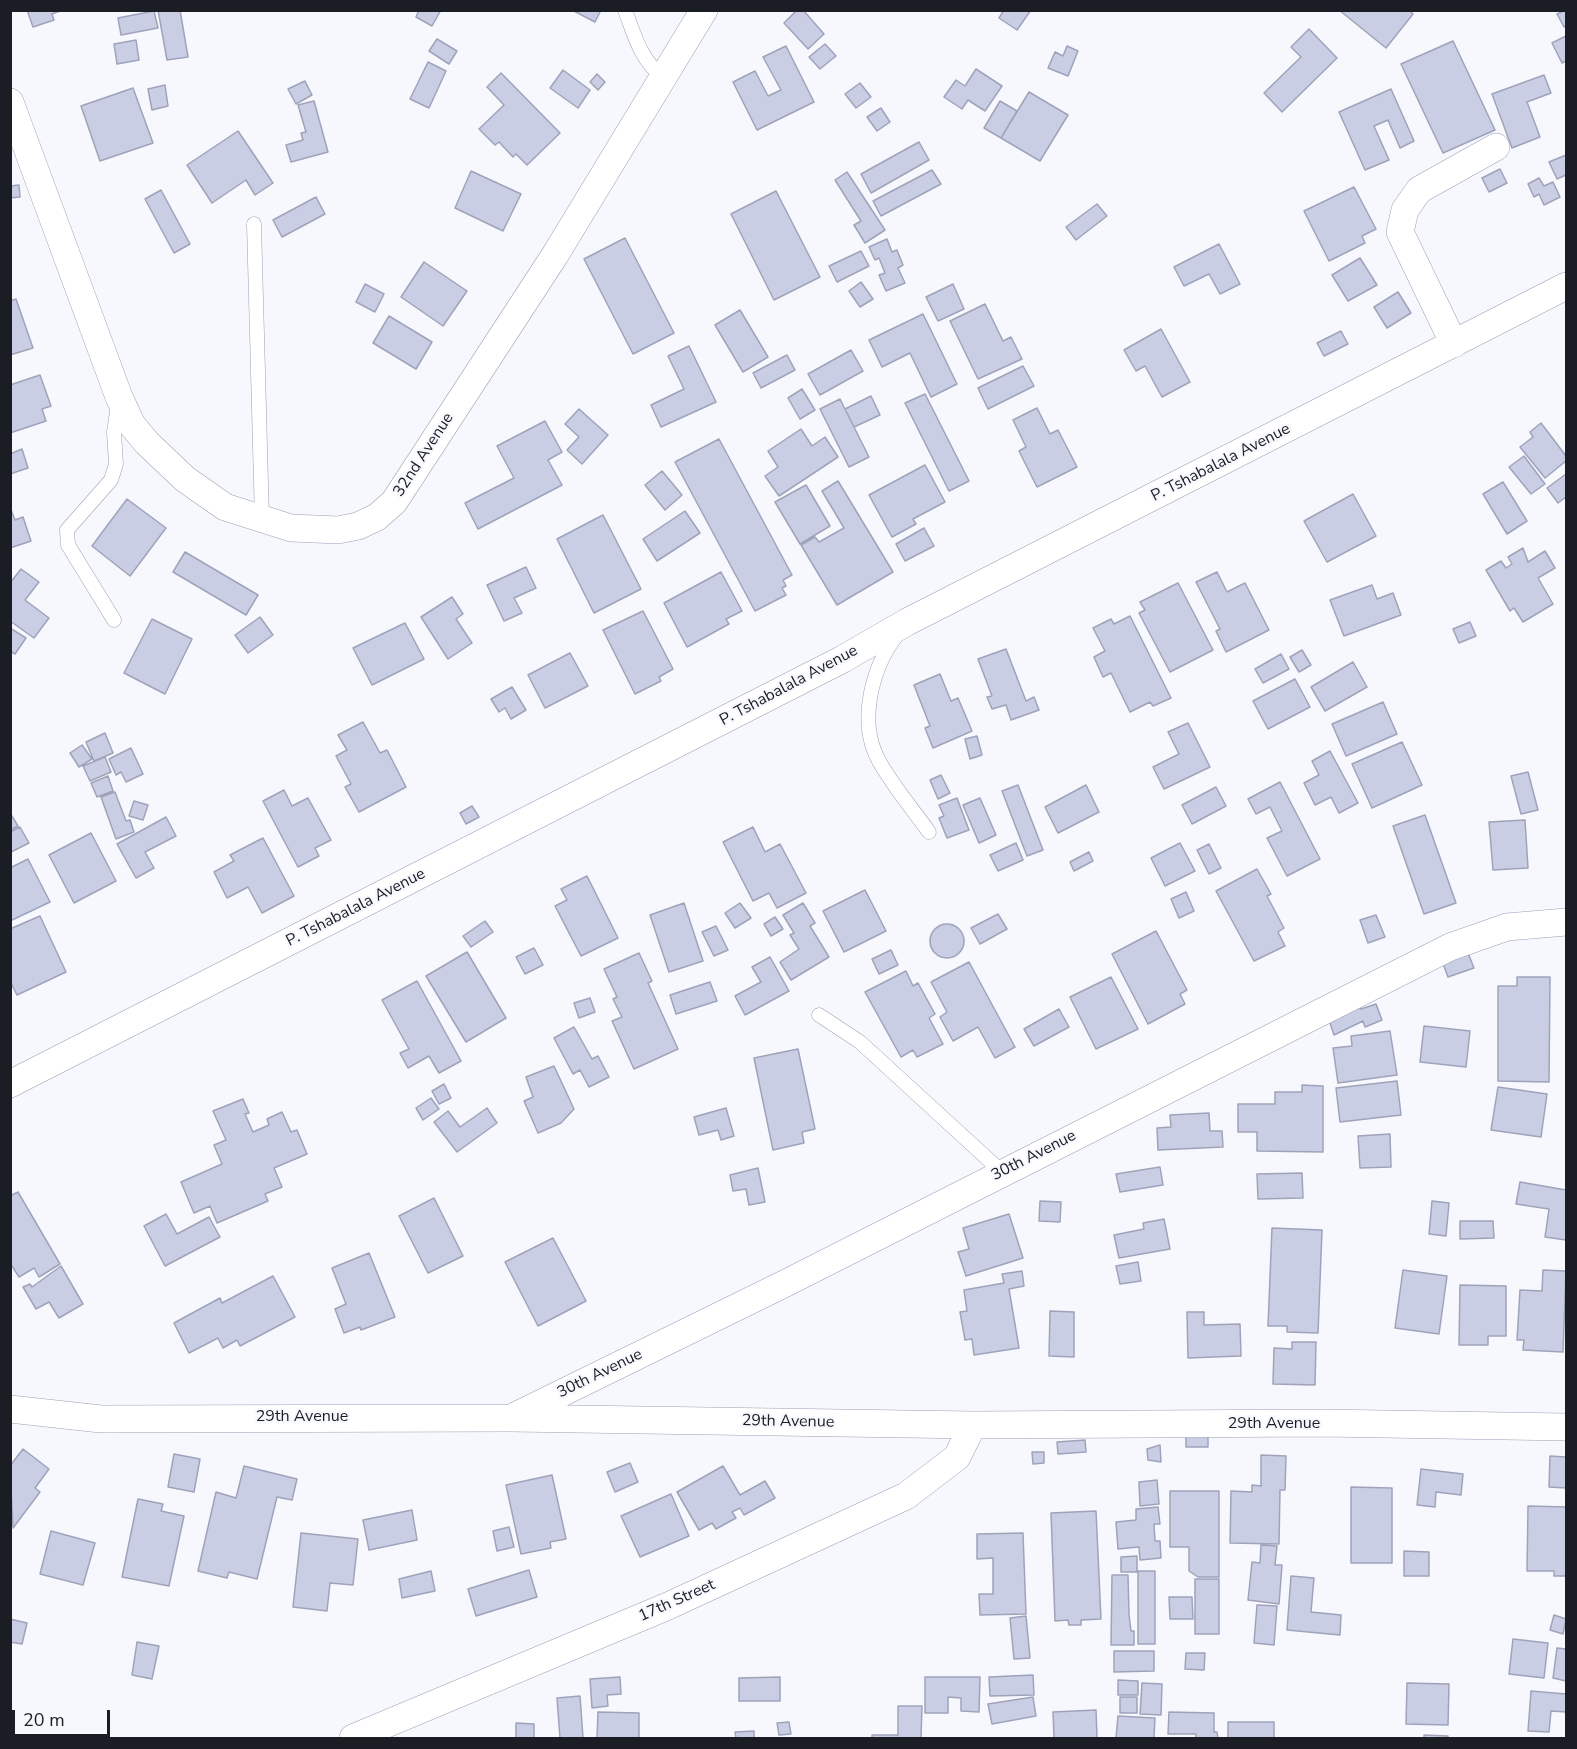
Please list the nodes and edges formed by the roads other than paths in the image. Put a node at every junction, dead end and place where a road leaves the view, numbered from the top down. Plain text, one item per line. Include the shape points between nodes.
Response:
1 (625, 10) edge
2 (704, 10) edge
3 (664, 78) junction
4 (10, 102) edge
5 (1496, 147) dead end
6 (254, 224) dead end
7 (1566, 286) edge
8 (1454, 344) junction
9 (119, 397) junction
10 (262, 520) junction
11 (114, 620) dead end
12 (907, 622) junction
13 (928, 832) dead end
14 (1566, 922) edge
15 (819, 1015) dead end
16 (12, 1081) edge
17 (1002, 1172) junction
18 (10, 1409) edge
19 (511, 1418) junction
20 (973, 1425) junction
21 (1566, 1427) edge
22 (353, 1738) edge

1 - 3 lane via 640,52
2 - 3 street, 32nd Avenue
3 - 10 street, 32nd Avenue via 555,255 394,502 377,517 338,530 313,531
4 - 9 street, 32nd Avenue
5 - 8 street via 1419,190 1405,210 1400,232
6 - 10 lane
7 - 8 street, P. Tshabalala Avenue
8 - 12 street, P. Tshabalala Avenue
9 - 10 street, 32nd Avenue via 132,425 185,479 225,507
9 - 11 lane via 114,432 116,464 111,480 67,530 68,545
12 - 13 lane via 880,660 868,727 877,758
12 - 16 street, P. Tshabalala Avenue via 843,659
14 - 17 street, 30th Avenue via 1507,927 1450,947
15 - 17 lane via 860,1042
17 - 19 street, 30th Avenue
18 - 19 street, 29th Avenue via 101,1419
19 - 20 street, 29th Avenue
20 - 21 street, 29th Avenue
20 - 22 street, 17th Street via 957,1457 906,1496 668,1606

